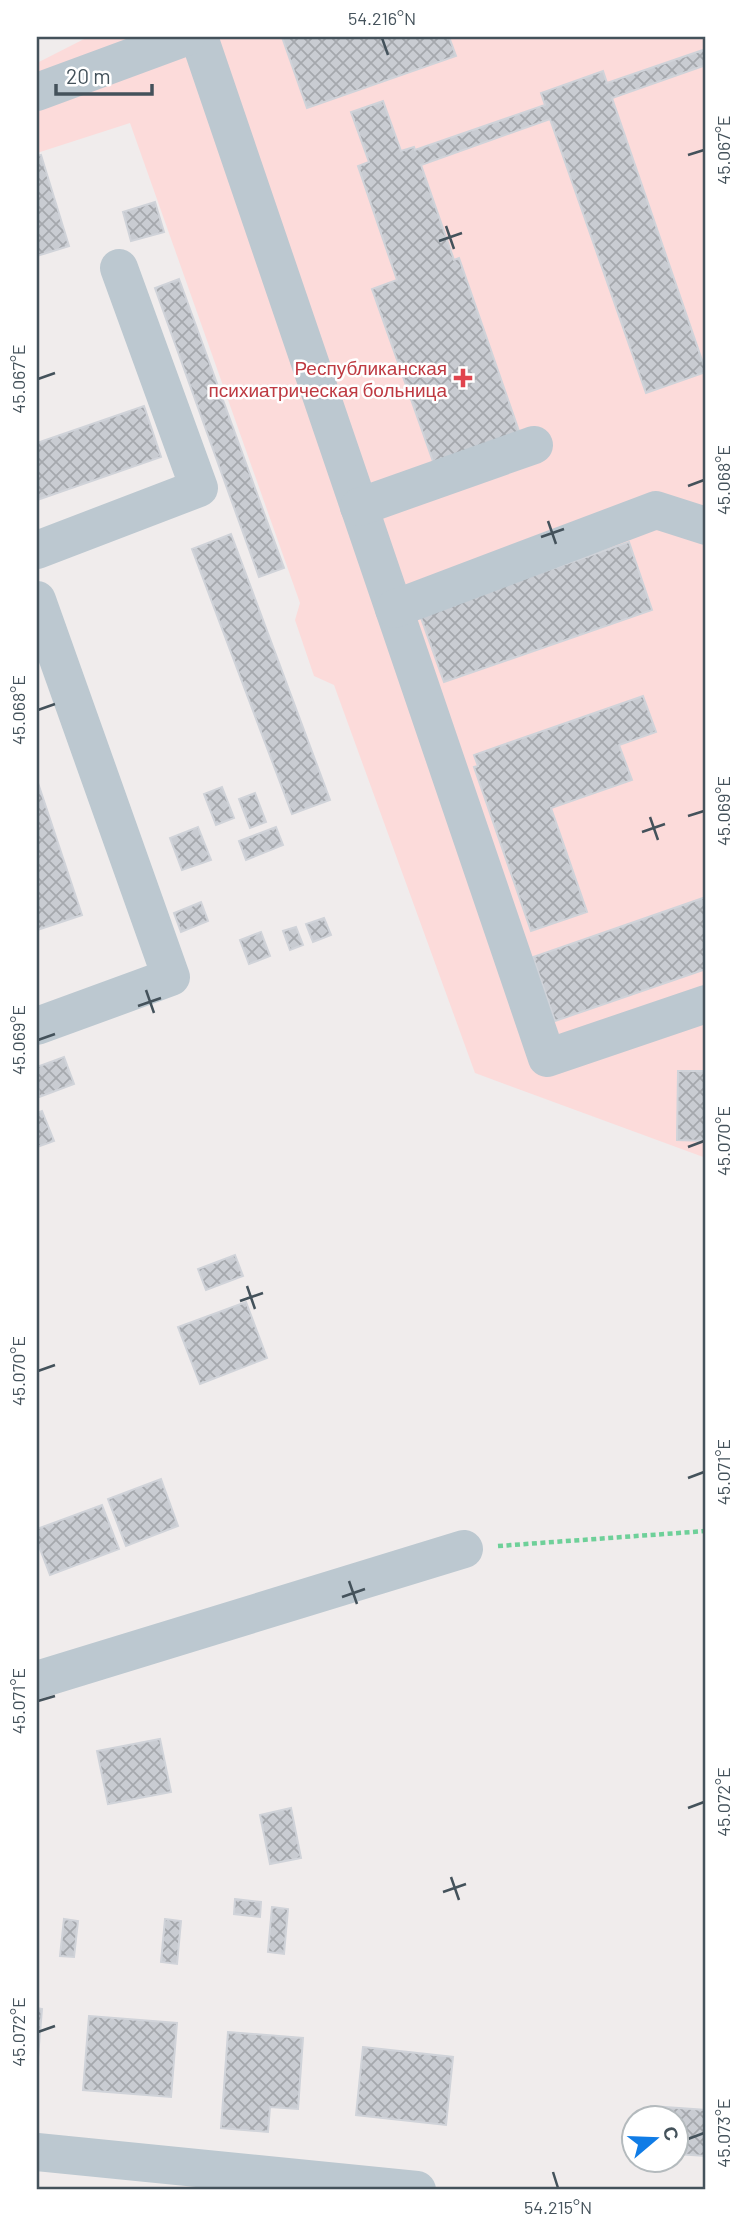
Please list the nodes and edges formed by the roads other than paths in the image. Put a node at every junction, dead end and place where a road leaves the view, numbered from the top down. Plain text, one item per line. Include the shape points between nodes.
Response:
1 (186, 37) edge
2 (199, 37) edge
3 (37, 92) edge
4 (119, 268) dead end
5 (534, 445) dead end
6 (359, 506) junction
7 (706, 526) edge
8 (37, 550) edge
9 (37, 600) edge
10 (394, 609) junction
11 (706, 1004) edge
12 (37, 1026) edge
13 (464, 1549) road end
14 (37, 1680) edge
15 (37, 2152) edge
16 (416, 2190) edge

1 - 3 street
2 - 6 street
4 - 8 street via 199,488
5 - 6 street
6 - 10 street
7 - 10 street via 656,510
9 - 12 street via 172,977
10 - 11 street via 547,1058
13 - 14 street
15 - 16 street

